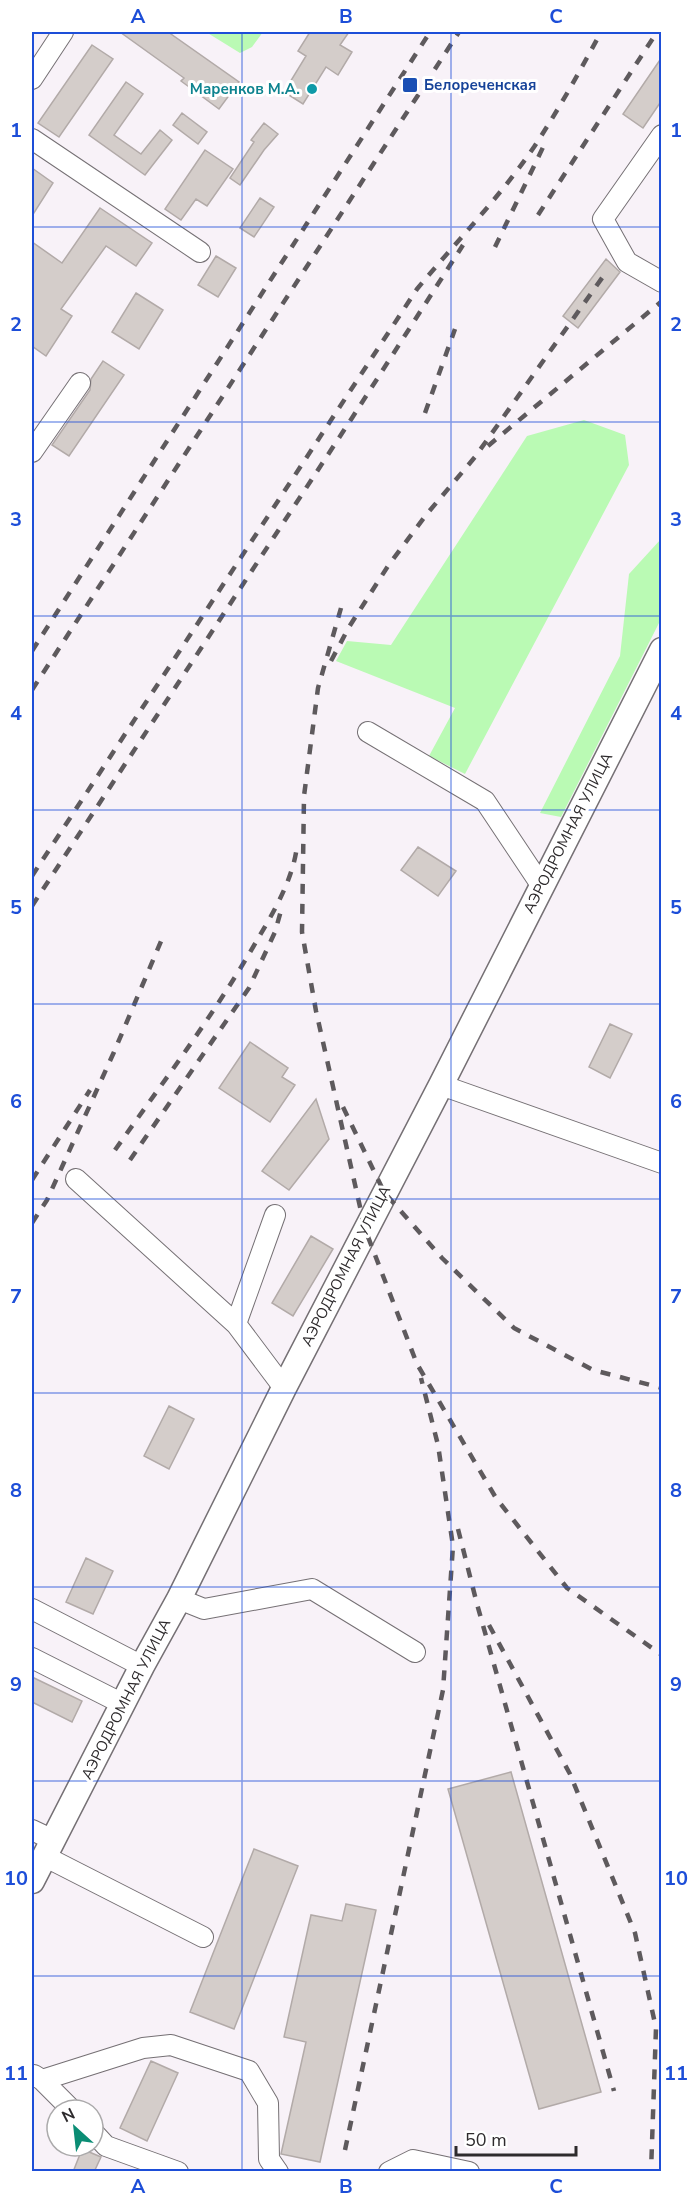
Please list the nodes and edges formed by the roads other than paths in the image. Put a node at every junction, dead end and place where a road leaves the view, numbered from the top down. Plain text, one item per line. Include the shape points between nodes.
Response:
1 (63, 32) edge
2 (32, 79) edge
3 (662, 135) edge
4 (32, 139) edge
5 (200, 252) dead end
6 (662, 282) edge
7 (80, 383) dead end
8 (32, 452) edge
9 (662, 650) edge
10 (368, 732) dead end
11 (541, 885) junction
12 (441, 1085) junction
13 (662, 1163) edge
14 (76, 1179) dead end
15 (276, 1215) dead end
16 (236, 1324) junction
17 (284, 1388) junction
18 (179, 1599) junction
19 (32, 1609) edge
20 (415, 1652) dead end
21 (32, 1658) edge
22 (142, 1666) junction
23 (123, 1704) junction
24 (43, 1842) edge
25 (32, 1881) edge
26 (203, 1937) dead end
27 (37, 2077) edge
28 (59, 2098) edge
29 (105, 2144) edge
30 (178, 2172) edge
31 (278, 2172) edge
32 (389, 2172) edge
33 (469, 2172) edge

1 - 2 street
3 - 6 street via 603,219 627,262
4 - 5 street
7 - 8 street
9 - 11 main road, АЭРОДРОМНАЯ УЛИЦА
10 - 11 street via 485,801
11 - 12 main road, АЭРОДРОМНАЯ УЛИЦА
12 - 13 street
12 - 17 main road, АЭРОДРОМНАЯ УЛИЦА
14 - 16 street
15 - 16 street
16 - 17 street
17 - 18 main road, АЭРОДРОМНАЯ УЛИЦА
18 - 20 street via 204,1609 312,1590
18 - 22 main road, АЭРОДРОМНАЯ УЛИЦА
19 - 22 street
21 - 23 street
22 - 23 main road, АЭРОДРОМНАЯ УЛИЦА
23 - 24 main road, АЭРОДРОМНАЯ УЛИЦА
24 - 25 main road, АЭРОДРОМНАЯ УЛИЦА
24 - 26 street
27 - 28 street
27 - 31 street via 143,2048 171,2045 249,2071 268,2103 269,2159
29 - 30 street
32 - 33 street via 413,2160

